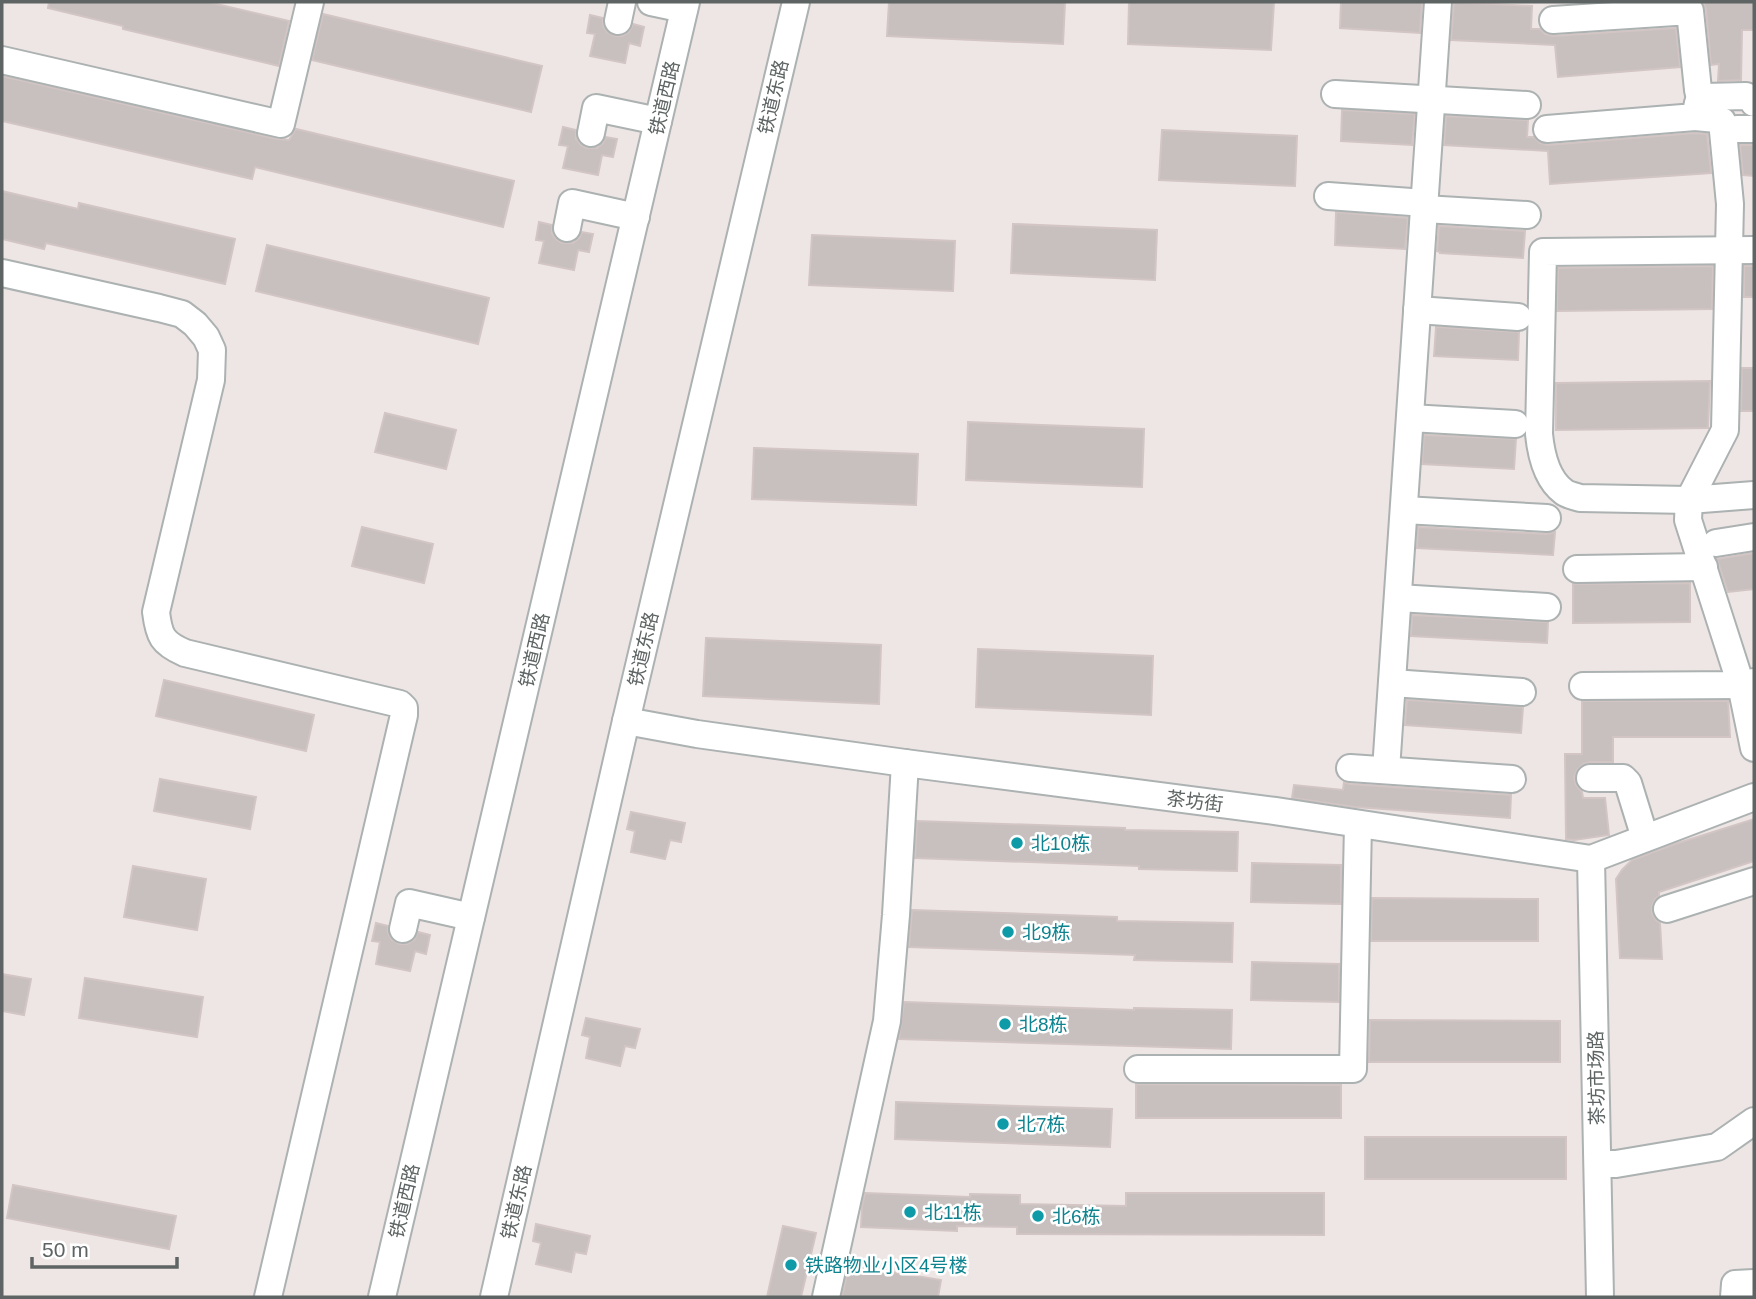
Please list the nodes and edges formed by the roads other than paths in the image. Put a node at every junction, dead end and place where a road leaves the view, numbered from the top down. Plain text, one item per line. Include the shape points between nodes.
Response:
1 (310, 2) edge
2 (651, 2) edge
3 (796, 2) edge
4 (1438, 2) edge
5 (685, 6) edge
6 (1553, 20) dead end
7 (2, 61) edge
8 (1335, 94) dead end
9 (1432, 99) junction
10 (1750, 99) edge
11 (1527, 105) dead end
12 (1698, 108) junction
13 (658, 121) junction
14 (1546, 129) dead end
15 (591, 133) dead end
16 (1328, 196) dead end
17 (1424, 206) junction
18 (1527, 215) dead end
19 (636, 217) junction
20 (567, 228) dead end
21 (1742, 250) edge
22 (2, 273) edge
23 (1417, 310) junction
24 (1518, 317) dead end
25 (1410, 418) junction
26 (1514, 424) dead end
27 (1748, 496) edge
28 (1689, 500) junction
29 (1404, 510) junction
30 (1547, 518) dead end
31 (1754, 537) edge
32 (1716, 543) dead end
33 (1703, 567) junction
34 (1577, 569) dead end
35 (1398, 598) junction
36 (1547, 607) dead end
37 (1392, 683) junction
38 (1748, 684) edge
39 (1583, 686) dead end
40 (1522, 692) dead end
41 (626, 721) junction
42 (1754, 748) edge
43 (905, 763) junction
44 (1350, 768) dead end
45 (1386, 770) junction
46 (1590, 778) dead end
47 (1512, 779) dead end
48 (1754, 797) edge
49 (1358, 824) junction
50 (1645, 838) junction
51 (1591, 859) junction
52 (1754, 881) edge
53 (1667, 909) dead end
54 (471, 917) junction
55 (403, 929) dead end
56 (1138, 1069) dead end
57 (1754, 1121) edge
58 (1598, 1164) junction
59 (1754, 1283) edge
60 (268, 1297) edge
61 (382, 1297) edge
62 (494, 1297) edge
63 (826, 1297) edge
64 (1600, 1297) edge
65 (1734, 1297) edge

1 - 7 street via 281,124
2 - 5 street
3 - 41 street, 铁道东路
4 - 9 street
5 - 13 street, 铁道西路
6 - 12 street via 1690,11
8 - 9 street
9 - 11 street
9 - 17 street
10 - 12 street via 1704,96
12 - 14 street
12 - 21 street via 1722,121 1730,204
13 - 15 street via 596,107
13 - 19 street, 铁道西路
16 - 17 street
17 - 18 street
17 - 23 street
19 - 20 street via 572,202
19 - 54 street, 铁道西路
21 - 28 street via 1725,430
21 - 28 street via 1543,252 1539,434 1548,470 1565,493 1580,498
22 - 60 street via 182,314 206,337 212,350 211,380 156,612 162,638 185,653 404,708
23 - 24 street
23 - 25 street
25 - 26 street
25 - 29 street
27 - 28 street
28 - 33 street via 1688,520
29 - 30 street
29 - 35 street
31 - 32 street
33 - 34 street
33 - 38 street
35 - 36 street
35 - 37 street
37 - 40 street
37 - 45 street
38 - 39 street
38 - 42 street
41 - 43 street, 茶坊街
41 - 62 street, 铁道东路
43 - 49 street, 茶坊街
43 - 63 street via 887,1021
44 - 45 street
45 - 47 street
46 - 50 street via 1623,778 1628,783
48 - 50 street, 茶坊街
49 - 51 street, 茶坊街
49 - 56 street via 1353,1069
50 - 51 street, 茶坊街
51 - 58 street, 茶坊市场路
52 - 53 street
54 - 55 street via 409,903
54 - 61 street, 铁道西路
57 - 58 street via 1717,1147
58 - 64 street, 茶坊市场路
59 - 65 street via 1735,1284

